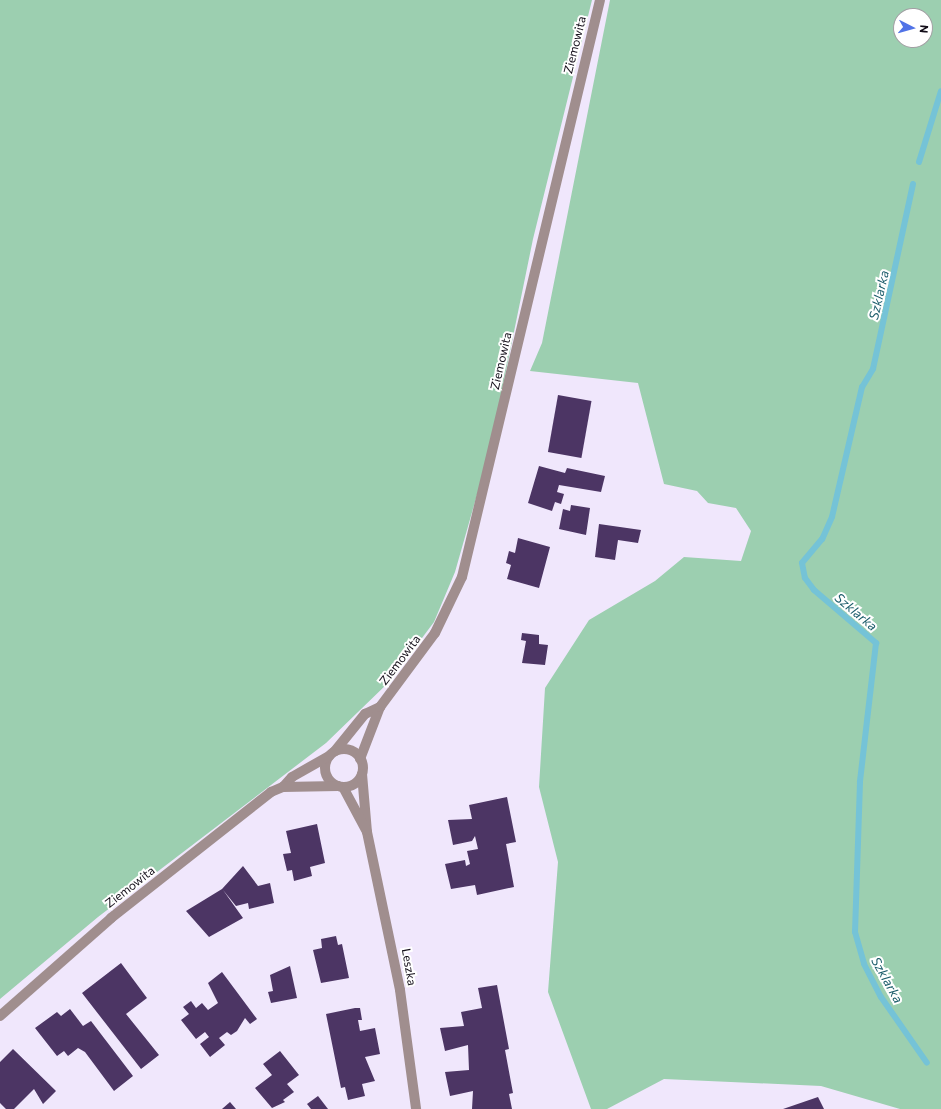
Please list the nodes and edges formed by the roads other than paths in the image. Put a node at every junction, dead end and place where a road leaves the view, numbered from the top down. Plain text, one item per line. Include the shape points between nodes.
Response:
1 (600, 0) edge
2 (380, 707) junction
3 (332, 754) junction
4 (360, 759) junction
5 (362, 774) junction
6 (283, 787) junction
7 (341, 787) junction
8 (367, 832) junction
9 (0, 1016) edge
10 (416, 1109) edge

1 - 2 street, Ziemowita via 462,577 435,633
2 - 3 street, Ziemowita via 365,714
2 - 4 street, Ziemowita
3 - 4 street via 349,750
3 - 6 street, Ziemowita via 292,777
3 - 7 street via 325,766 327,776
4 - 5 street
5 - 7 street via 355,784
5 - 8 street, Leszka
6 - 7 street, Ziemowita
6 - 9 street, Ziemowita via 271,792 111,918
7 - 8 street, Leszka
8 - 10 street, Leszka via 397,975

